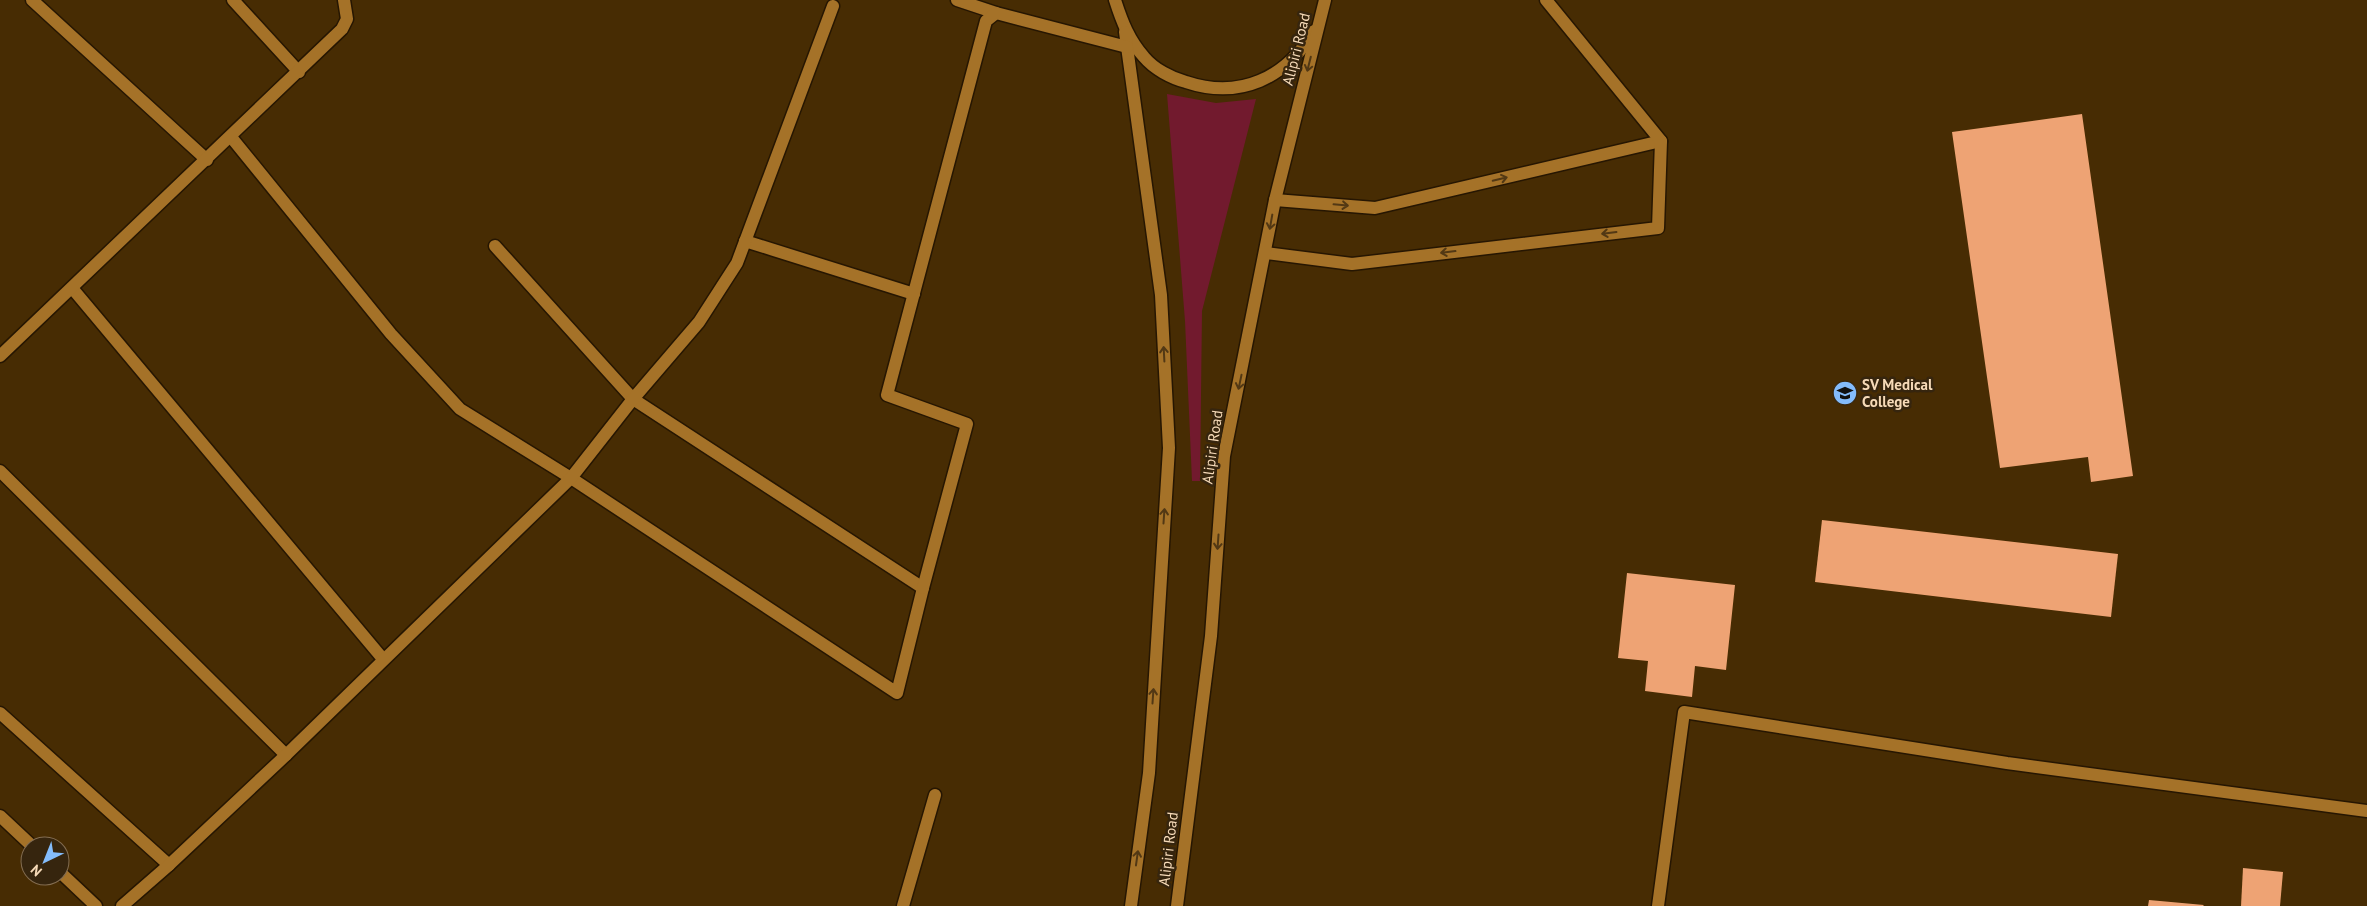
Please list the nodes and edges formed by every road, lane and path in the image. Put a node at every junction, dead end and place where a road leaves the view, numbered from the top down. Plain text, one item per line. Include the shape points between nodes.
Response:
1 (32, 0) edge
2 (232, 0) edge
3 (344, 0) edge
4 (957, 0) edge
5 (1115, 0) edge
6 (1325, 0) edge
7 (1546, 0) edge
8 (833, 6) dead end
9 (996, 13) junction
10 (1125, 32) junction
11 (1127, 47) junction
12 (299, 72) junction
13 (231, 137) junction
14 (1662, 141) junction
15 (207, 160) junction
16 (1275, 200) junction
17 (745, 241) junction
18 (495, 246) dead end
19 (1266, 253) junction
20 (72, 288) junction
21 (914, 294) junction
22 (2, 352) edge
23 (633, 399) junction
24 (0, 471) edge
25 (571, 478) junction
26 (923, 588) junction
27 (383, 659) junction
28 (0, 712) edge
29 (286, 755) junction
30 (935, 795) dead end
31 (2367, 811) edge
32 (0, 816) edge
33 (21, 836) edge
34 (169, 865) junction
35 (70, 881) edge
36 (96, 906) edge
37 (122, 906) edge
38 (903, 906) edge
39 (1131, 906) edge
40 (1177, 906) edge
41 (1658, 906) edge

1 - 15 street
2 - 12 street
3 - 12 street via 347,19 342,30
4 - 9 street
5 - 10 street
6 - 10 street via 1314,32 1295,58 1268,78 1237,88 1204,88 1172,78 1145,59
6 -> 16 street, Alipiri Road
7 - 14 street
8 - 17 street
9 - 11 street
9 - 21 street via 986,21
10 - 11 street, Alipiri Road
39 -> 11 street, Alipiri Road via 1149,773 1168,448 1161,295
12 - 13 street
13 - 15 street
13 - 25 street via 390,334 460,409
16 -> 14 street via 1375,208
14 -> 19 street via 1658,228 1352,264
15 - 20 street
16 -> 19 street, Alipiri Road
17 - 21 street
17 - 23 street via 737,263 699,322
18 - 23 street
19 -> 40 street, Alipiri Road via 1224,456 1211,636
20 - 22 street
20 - 27 street
21 - 26 street via 888,395 967,424
23 - 25 street
23 - 26 street
24 - 29 street
25 - 26 street via 897,693
25 - 27 street
27 - 29 street
28 - 34 street
29 - 34 street
30 - 38 street
31 - 41 street via 2007,763 1684,712
32 - 33 street
34 - 37 street
35 - 36 street

